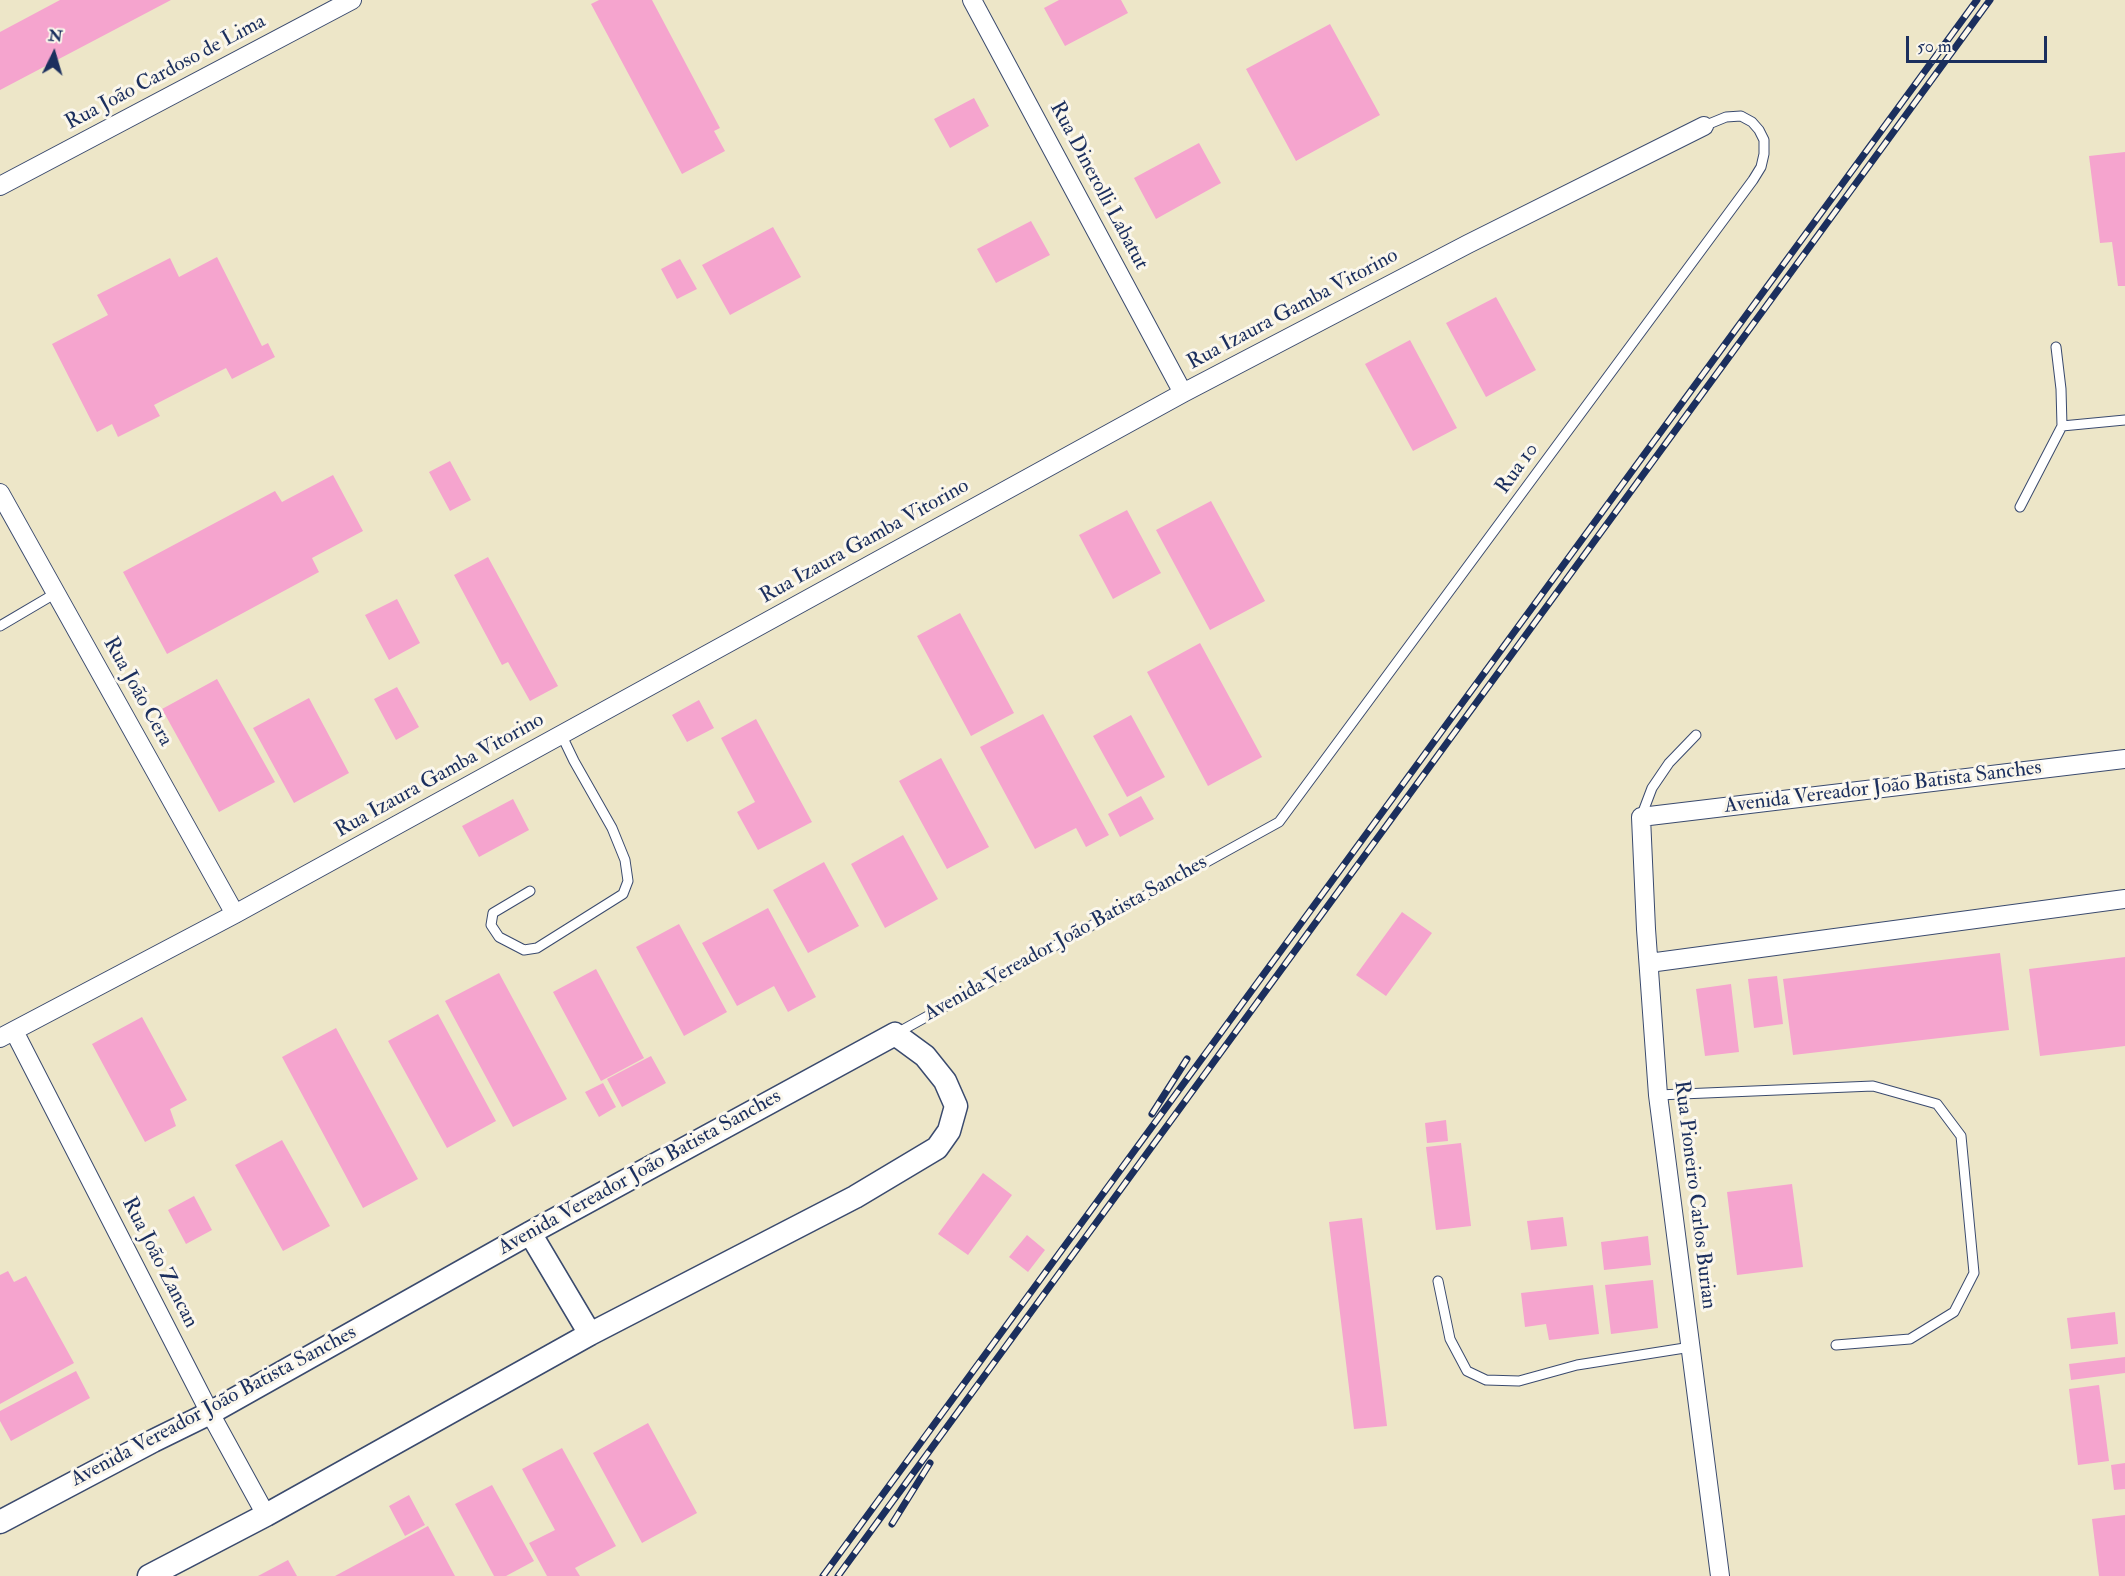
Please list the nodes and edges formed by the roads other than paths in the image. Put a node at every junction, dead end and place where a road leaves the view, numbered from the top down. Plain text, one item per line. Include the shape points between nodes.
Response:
1 (352, 0) edge
2 (972, 0) edge
3 (1704, 126) joint
4 (1759, 130) joint
5 (0, 186) edge
6 (2056, 347) dead end
7 (1183, 393) junction
8 (2125, 420) edge
9 (2062, 426) junction
10 (0, 493) edge
11 (2020, 507) dead end
12 (56, 593) junction
13 (0, 626) edge
14 (561, 734) junction
15 (1696, 735) dead end
16 (2125, 759) edge
17 (1641, 817) junction
18 (1279, 822) joint
19 (530, 891) dead end
20 (2125, 899) edge
21 (235, 914) junction
22 (1649, 963) junction
23 (7, 1034) edge
24 (895, 1034) junction
25 (1658, 1095) junction
26 (530, 1233) junction
27 (1438, 1281) dead end
28 (590, 1334) junction
29 (1836, 1345) dead end
30 (1691, 1347) junction
31 (210, 1413) junction
32 (266, 1515) junction
33 (0, 1522) edge
34 (149, 1576) edge
35 (1720, 1576) edge

1 - 5 street, Rua João Cardoso de Lima
2 - 7 street, Rua Dinerolli Labatut
3 - 4 lane, Rua Izaura Gamba Vitorino via 1741,116
3 - 7 street, Rua Izaura Gamba Vitorino
4 - 18 lane, Rua 10 via 1764,154 1753,180
6 - 9 lane
7 - 14 street, Rua Izaura Gamba Vitorino
8 - 9 lane
9 - 11 lane
10 - 12 street, Rua João Cera
12 - 13 lane
12 - 21 street, Rua João Cera
14 - 19 lane via 612,828 626,860 628,881 623,894 537,948 524,950 499,937 491,925 493,913
14 - 21 street, Rua Izaura Gamba Vitorino
15 - 17 lane via 1652,788
16 - 17 street, Avenida Vereador João Batista Sanches
17 - 22 street, Rua Pioneiro Carlos Burian
18 - 24 lane, Avenida Vereador João Batista Sanches
20 - 22 street
21 - 23 street, Rua Izaura Gamba Vitorino
22 - 25 street, Rua Pioneiro Carlos Burian
23 - 31 street, Rua João Zancan
24 - 26 street, Avenida Vereador João Batista Sanches
24 - 28 street via 925,1056 945,1081 956,1106 949,1131 937,1148 855,1197
25 - 29 lane via 1873,1086 1937,1104 1961,1136 1974,1274 1954,1312 1910,1339
25 - 30 street, Rua Pioneiro Carlos Burian
26 - 28 street
26 - 31 street, Avenida Vereador João Batista Sanches
27 - 30 lane via 1450,1339 1467,1371 1486,1380 1519,1381 1577,1365
28 - 32 street
30 - 35 street, Rua Pioneiro Carlos Burian
31 - 32 street, Rua João Zancan
31 - 33 street, Avenida Vereador João Batista Sanches
32 - 34 street

